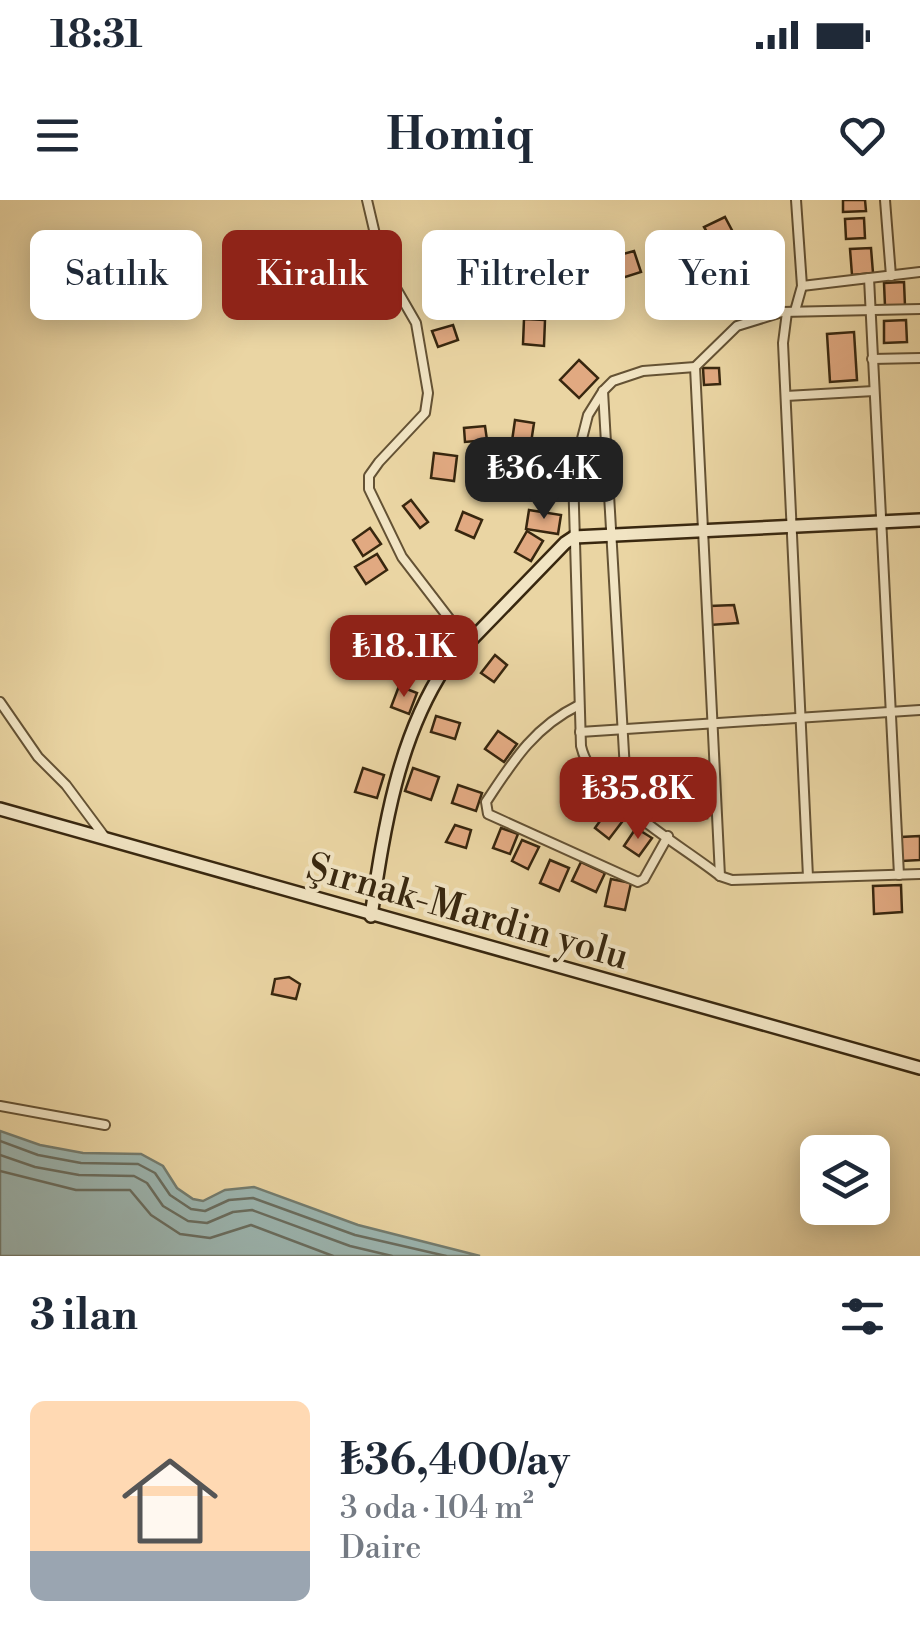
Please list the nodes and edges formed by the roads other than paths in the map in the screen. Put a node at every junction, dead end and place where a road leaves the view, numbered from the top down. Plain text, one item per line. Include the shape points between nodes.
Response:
1 (367, 200) edge
2 (796, 200) edge
3 (885, 200) edge
4 (920, 272) edge
5 (891, 276) junction
6 (870, 278) junction
7 (802, 286) junction
8 (920, 309) edge
9 (870, 310) junction
10 (791, 311) junction
11 (920, 358) edge
12 (872, 359) junction
13 (695, 367) junction
14 (874, 390) junction
15 (603, 391) junction
16 (786, 396) junction
17 (920, 520) edge
18 (880, 522) junction
19 (791, 526) junction
20 (703, 528) junction
21 (615, 533) junction
22 (574, 537) junction
23 (468, 643) junction
24 (0, 702) edge
25 (580, 705) junction
26 (920, 710) edge
27 (891, 712) junction
28 (804, 718) junction
29 (710, 724) junction
30 (626, 729) junction
31 (580, 732) junction
32 (627, 806) junction
33 (0, 808) edge
34 (668, 836) junction
35 (106, 839) junction
36 (920, 874) edge
37 (899, 875) junction
38 (720, 876) junction
39 (808, 877) junction
40 (371, 916) junction
41 (920, 1068) edge
42 (0, 1106) edge
43 (105, 1124) dead end

1 - 23 street via 382,264 416,322 428,393 425,413 378,462 369,488 402,557
2 - 7 street
3 - 5 street
4 - 5 street
5 - 6 street
6 - 7 street
6 - 9 street
7 - 10 street
8 - 9 street
9 - 10 street
9 - 12 street
10 - 13 street via 737,326
10 - 16 street
11 - 12 street
12 - 14 street
13 - 15 street via 643,371
13 - 20 street
14 - 16 street
14 - 18 street
15 - 21 street
15 - 22 street via 575,458
16 - 19 street
17 - 18 main road
18 - 19 main road
18 - 27 street
19 - 20 main road
19 - 28 street
20 - 21 main road
20 - 29 street
21 - 22 main road
21 - 30 street
22 - 23 main road
22 - 25 street
23 - 40 main road via 430,690 408,744 384,831
24 - 35 street
25 - 31 street
25 - 34 street via 548,720 524,745 486,802 488,814 638,882
26 - 27 street
27 - 28 street
27 - 37 street
28 - 29 street
28 - 39 street
29 - 30 street
29 - 38 street
30 - 31 street
30 - 32 street
31 - 32 street via 584,762
32 - 34 street
33 - 35 main road, Şırnak-Mardin yolu
34 - 38 street
35 - 40 main road, Şırnak-Mardin yolu
36 - 37 street
37 - 39 street
38 - 39 street
40 - 41 main road, Şırnak-Mardin yolu
42 - 43 street

